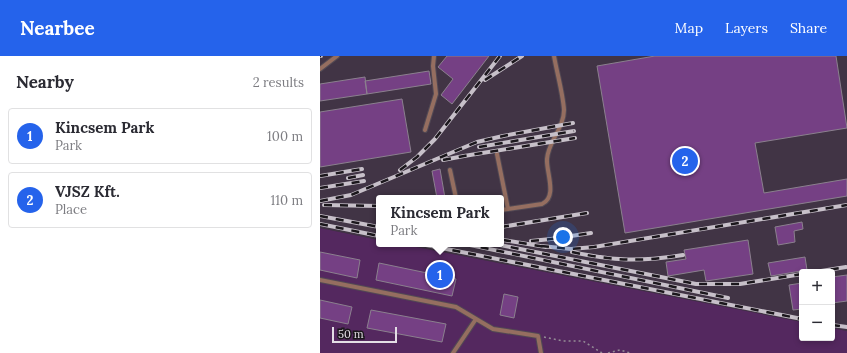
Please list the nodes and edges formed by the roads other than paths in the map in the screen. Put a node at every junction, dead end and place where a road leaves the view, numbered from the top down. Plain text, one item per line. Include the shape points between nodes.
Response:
1 (337, 56) edge
2 (434, 56) edge
3 (554, 56) edge
4 (320, 69) edge
5 (425, 130) dead end
6 (497, 154) dead end
7 (450, 170) dead end
8 (455, 195) edge
9 (508, 209) junction
10 (504, 210) edge
11 (320, 280) edge
12 (476, 319) junction
13 (453, 353) edge
14 (541, 353) edge

1 - 4 lane
2 - 5 lane via 436,94
3 - 9 lane via 564,110 548,154 550,196 542,204
6 - 9 lane
7 - 8 lane
9 - 10 lane
11 - 12 lane via 456,306
12 - 13 lane
12 - 14 lane via 493,329 538,336

